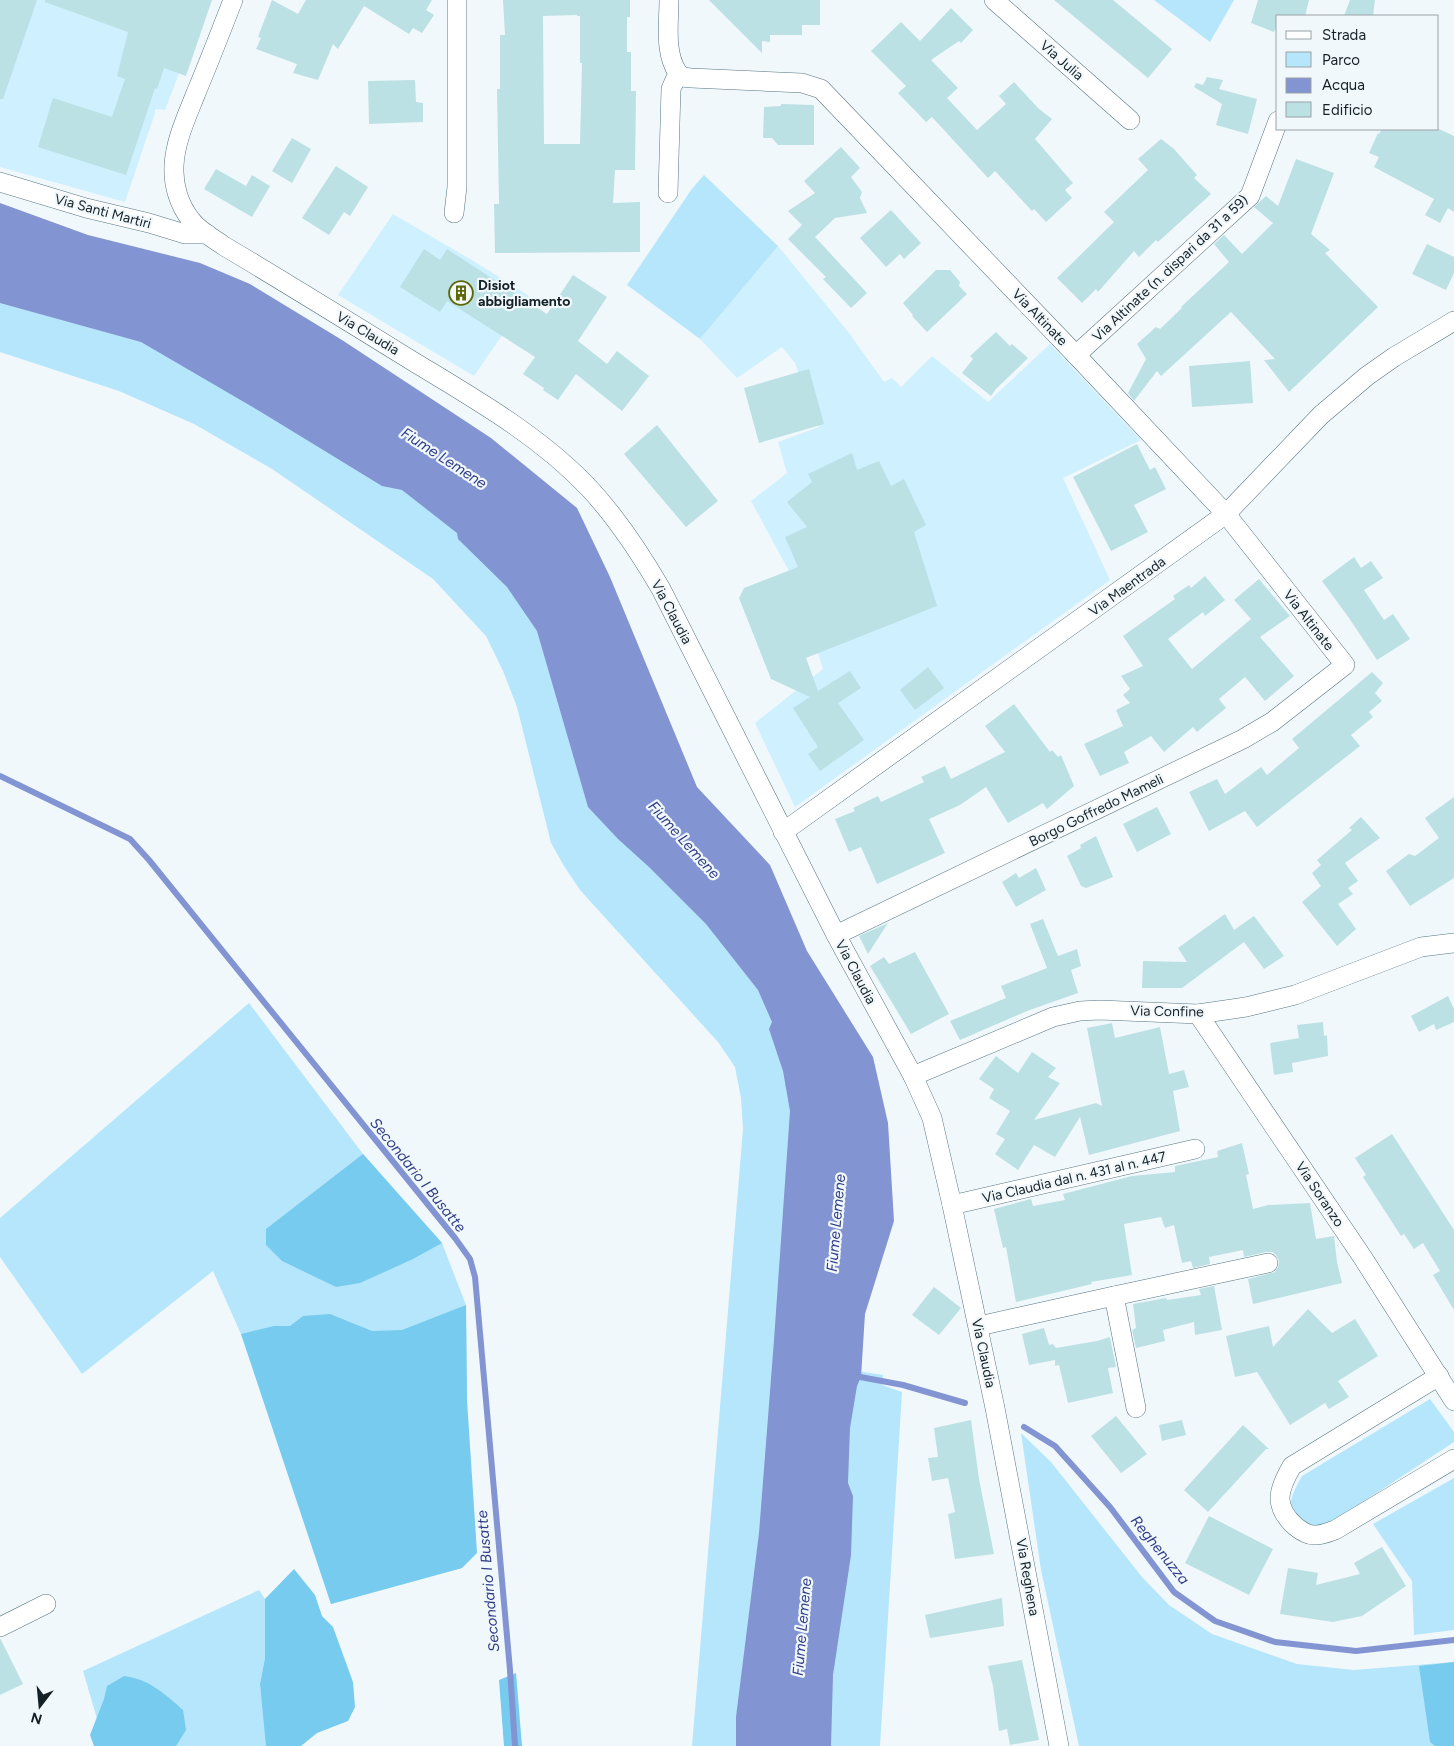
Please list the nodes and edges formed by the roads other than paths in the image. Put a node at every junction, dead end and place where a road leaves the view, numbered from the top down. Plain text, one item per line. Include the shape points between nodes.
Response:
1 (233, 0) edge
2 (457, 0) edge
3 (669, 0) edge
4 (994, 0) edge
5 (678, 73) junction
6 (1130, 120) dead end
7 (1276, 126) edge
8 (0, 182) edge
9 (668, 193) dead end
10 (454, 213) dead end
11 (206, 234) junction
12 (1454, 321) edge
13 (1076, 355) junction
14 (1226, 514) junction
15 (1345, 665) joint
16 (783, 832) junction
17 (836, 935) junction
18 (1454, 942) edge
19 (1198, 1014) junction
20 (913, 1076) junction
21 (1196, 1150) dead end
22 (952, 1205) junction
23 (1268, 1263) dead end
24 (1114, 1296) junction
25 (978, 1326) junction
26 (1439, 1376) junction
27 (1454, 1401) edge
28 (995, 1408) joint
29 (1136, 1408) dead end
30 (1454, 1459) edge
31 (46, 1604) dead end
32 (0, 1627) edge
33 (1059, 1746) edge

1 - 11 street, Via Claudia via 183,128 174,166 178,198 189,218
2 - 10 street via 457,187
3 - 5 street via 670,56
4 - 6 street, Via Julia
5 - 9 street via 671,88
5 - 13 street, Via Altinate via 692,78 802,83 821,89
7 - 13 street, Via Altinate (n. dispari da 31 a 59) via 1250,196
8 - 11 street, Via Santi Martiri via 185,234
11 - 16 street, Via Claudia via 466,393 532,438 589,488 638,550 661,589
12 - 14 street, Via Maentrada via 1367,376 1321,415
13 - 14 street, Via Altinate
14 - 15 street, Via Altinate
14 - 16 street, Via Maentrada
15 - 17 street, Borgo Goffredo Mameli via 1272,722 1243,739
16 - 17 street, Via Claudia
17 - 20 street, Via Claudia
18 - 19 street, Via Confine via 1422,947 1295,994 1246,1007
19 - 20 street, Via Confine via 1080,1011 1053,1017
19 - 26 street, Via Soranzo
20 - 22 street, Via Claudia via 932,1118
21 - 22 street, Via Claudia dal n. 431 al n. 447
22 - 25 street, Via Claudia
23 - 24 street
24 - 25 street
24 - 29 street
25 - 28 street, Via Claudia
26 - 27 street, Via Soranzo
26 - 30 street via 1292,1466 1283,1482 1280,1502 1290,1522 1302,1533 1316,1535 1336,1530
28 - 33 street, Via Reghena
31 - 32 street

